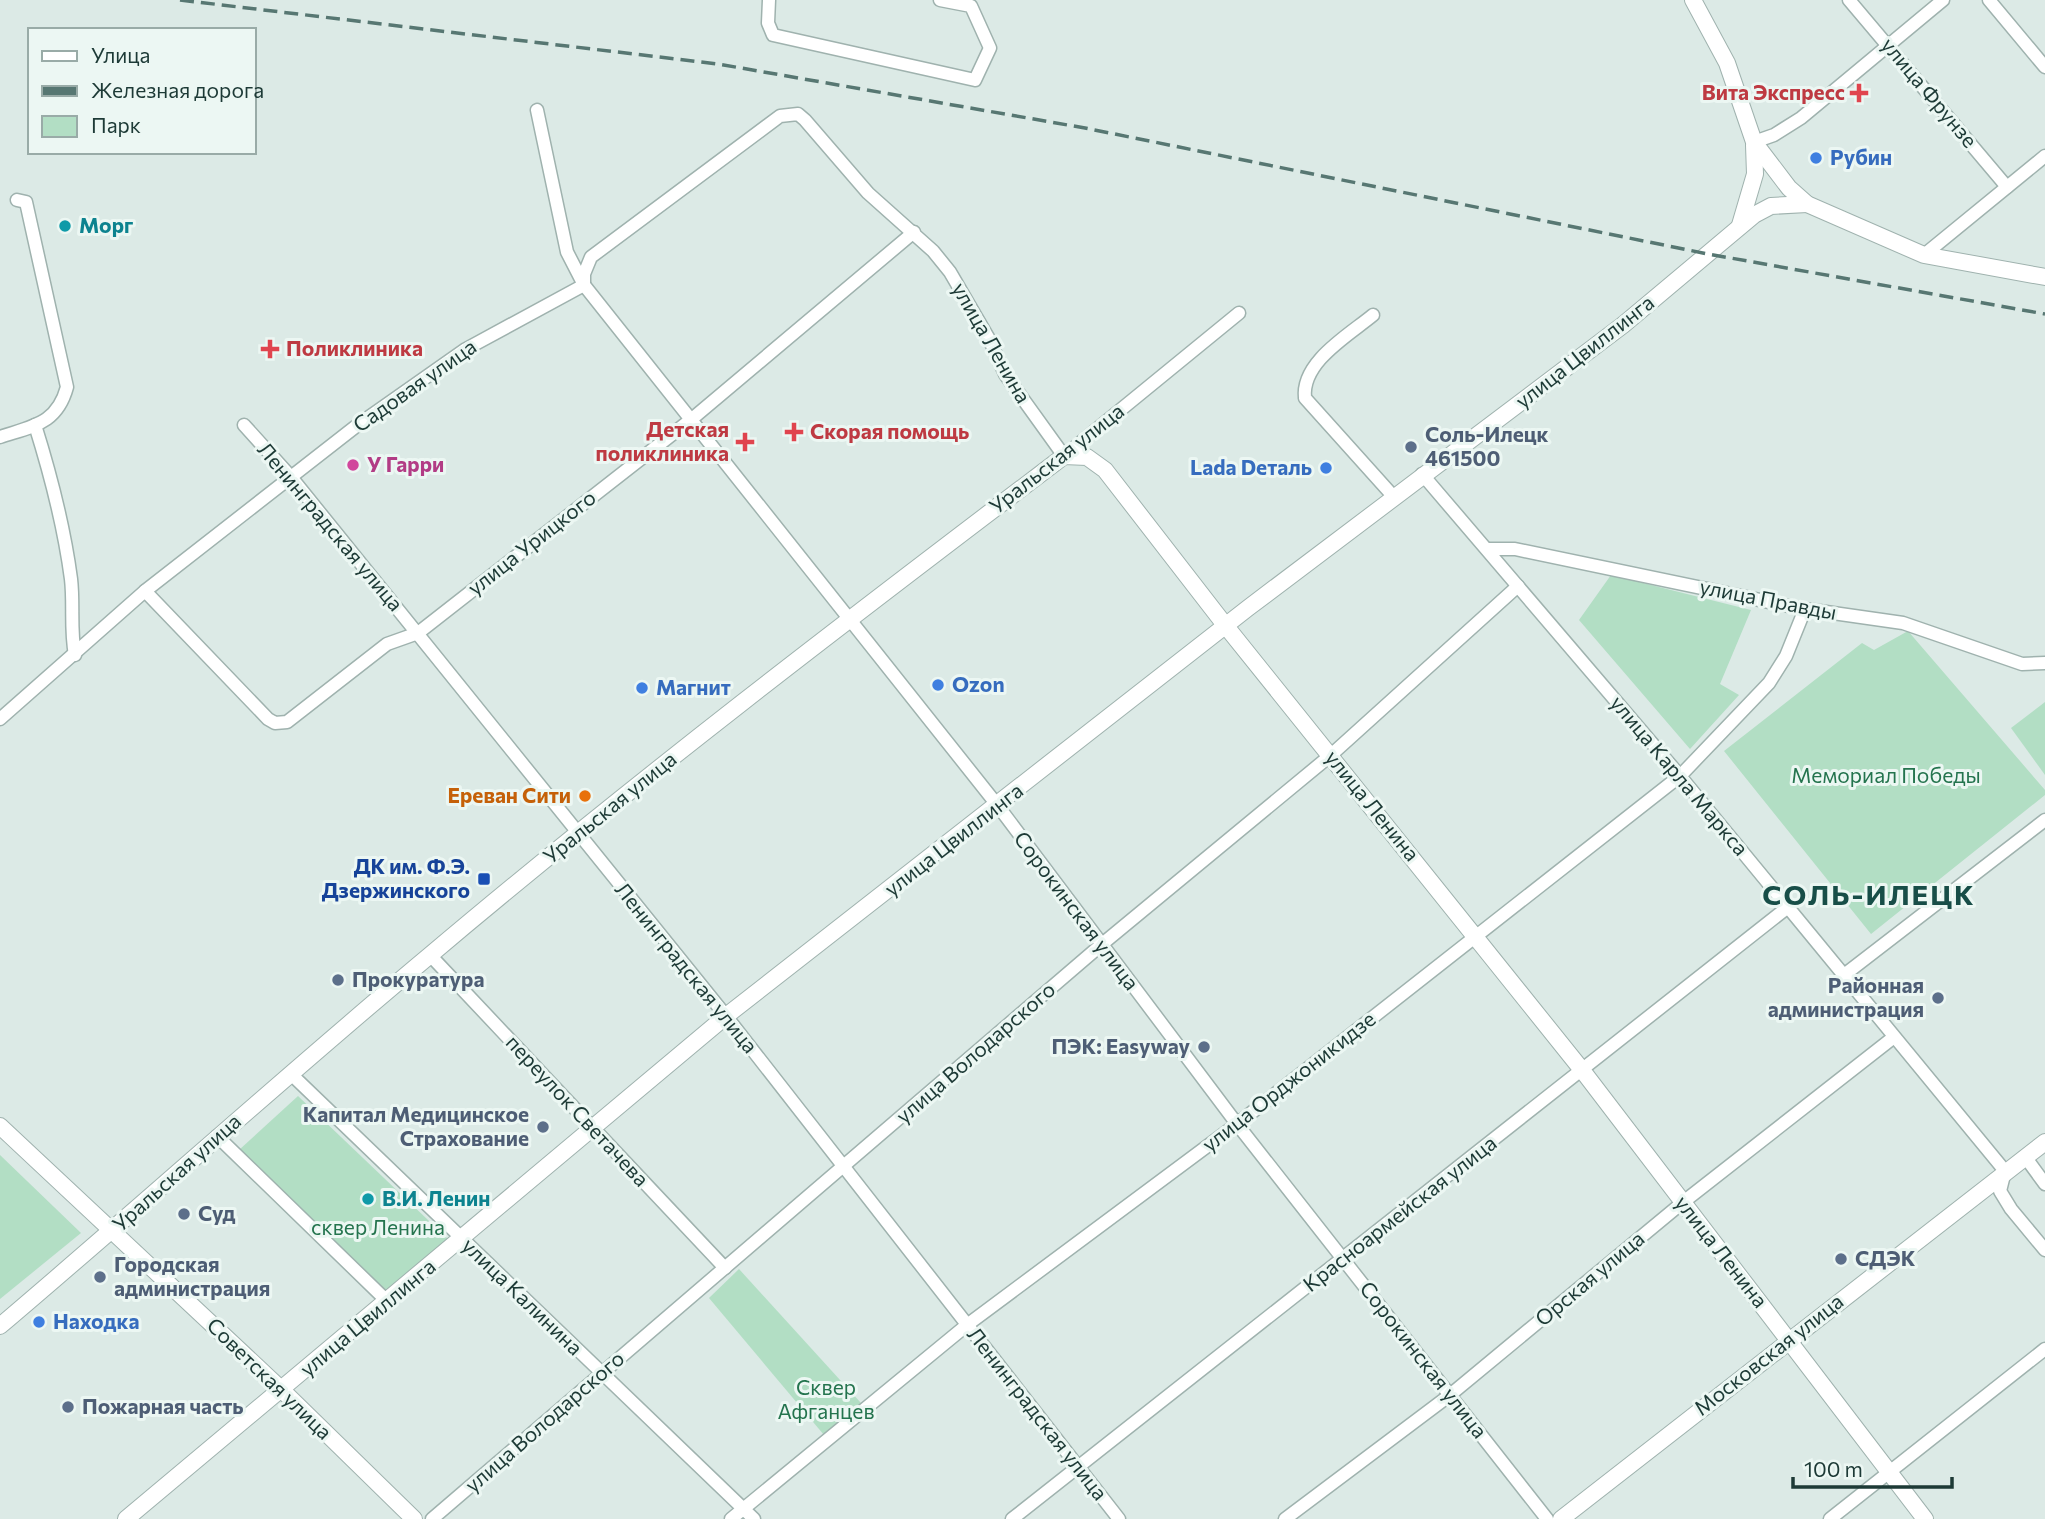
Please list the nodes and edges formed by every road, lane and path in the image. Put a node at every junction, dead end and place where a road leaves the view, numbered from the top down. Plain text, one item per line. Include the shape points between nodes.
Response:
1 (769, 0) edge
2 (940, 0) edge
3 (1693, 0) edge
4 (1849, 0) edge
5 (1943, 0) edge
6 (1989, 0) edge
7 (1889, 44) junction
8 (2045, 67) edge
9 (537, 110) dead end
10 (1754, 142) junction
11 (2045, 156) edge
12 (2007, 187) junction
13 (17, 200) dead end
14 (1807, 204) junction
15 (1739, 227) junction
16 (914, 232) junction
17 (1924, 255) junction
18 (2045, 277) edge
19 (584, 285) junction
20 (1239, 313) dead end
21 (1373, 316) dead end
22 (692, 418) junction
23 (35, 425) junction
24 (244, 425) dead end
25 (0, 437) edge
26 (1064, 456) junction
27 (1422, 474) junction
28 (291, 477) junction
29 (1393, 496) junction
30 (1487, 549) junction
31 (1518, 586) junction
32 (145, 591) junction
33 (1805, 609) junction
34 (849, 619) junction
35 (1225, 625) junction
36 (418, 633) junction
37 (75, 655) junction
38 (2045, 663) edge
39 (0, 719) edge
40 (1331, 755) junction
41 (1680, 776) junction
42 (998, 806) junction
43 (2045, 820) edge
44 (578, 833) junction
45 (1788, 907) junction
46 (1477, 936) junction
47 (1101, 945) junction
48 (430, 955) junction
49 (1843, 975) junction
50 (726, 1016) junction
51 (1894, 1037) junction
52 (1582, 1070) junction
53 (290, 1074) junction
54 (1237, 1124) junction
55 (0, 1126) edge
56 (595, 1130) junction
57 (217, 1136) junction
58 (2045, 1142) edge
59 (2026, 1157) junction
60 (842, 1167) junction
61 (2005, 1171) junction
62 (2045, 1184) edge
63 (1682, 1203) junction
64 (113, 1230) junction
65 (461, 1240) junction
66 (2045, 1250) edge
67 (1344, 1258) junction
68 (725, 1268) junction
69 (388, 1302) junction
70 (967, 1325) junction
71 (0, 1326) edge
72 (1789, 1339) junction
73 (2045, 1349) edge
74 (602, 1373) junction
75 (282, 1390) junction
76 (1450, 1395) junction
77 (1077, 1465) junction
78 (1888, 1471) junction
79 (743, 1508) junction
80 (126, 1519) edge
81 (414, 1519) edge
82 (432, 1519) edge
83 (731, 1519) edge
84 (754, 1519) edge
85 (1012, 1519) edge
86 (1119, 1519) edge
87 (1285, 1519) edge
88 (1547, 1519) edge
89 (1561, 1519) edge
90 (1830, 1519) edge
91 (1925, 1519) edge

1 - 2 street via 768,23 773,35 975,80 990,48 971,6
3 - 10 street via 1727,63
4 - 7 street, улица Фрунзе
5 - 7 street
6 - 8 street
7 - 10 street via 1801,118
7 - 12 street, улица Фрунзе
9 - 19 street, Сорокинская улица via 567,252
10 - 14 street
10 - 15 street via 1755,174
11 - 12 street
12 - 17 street
13 - 23 street via 26,202 67,387 62,406
14 - 15 street, улица Цвиллинга via 1771,206
14 - 17 street
15 - 27 street, улица Цвиллинга via 1623,325
16 - 19 street, улица Ленина via 868,193 805,120 798,114 780,116 591,257
16 - 22 street, улица Урицкого
16 - 26 street, улица Ленина via 950,272 1005,374
17 - 18 street
19 - 22 street, Сорокинская улица
19 - 28 street, Садовая улица via 466,349
20 - 26 street, Уральская улица
21 - 29 street via 1313,369 1304,387 1305,398
22 - 34 street, Сорокинская улица
22 - 36 street, улица Урицкого
23 - 25 street
23 - 37 street via 62,517 72,583
24 - 28 street, Ленинградская улица
26 - 34 street, Уральская улица
26 - 35 street, улица Ленина via 1087,457 1105,470
27 - 29 street, улица Цвиллинга
27 - 30 street, улица Карла Маркса
28 - 32 street, Садовая улица
28 - 36 street, Ленинградская улица
29 - 35 street, улица Цвиллинга
30 - 31 street, улица Карла Маркса
30 - 33 street, улица Правды via 1515,549
31 - 40 street, улица Володарского
31 - 41 street, улица Карла Маркса
32 - 36 street, улица Урицкого via 275,723 287,722 387,644
32 - 37 street, Садовая улица
33 - 38 street, улица Правды via 1903,623 2022,664
33 - 41 street, улица Орджоникидзе via 1769,683
34 - 42 street, Сорокинская улица
34 - 44 street, Уральская улица
35 - 40 street, улица Ленина
35 - 42 street, улица Цвиллинга
36 - 44 street, Ленинградская улица
37 - 39 street, Садовая улица
40 - 46 street, улица Ленина
40 - 47 street, улица Володарского
41 - 45 street, улица Карла Маркса
41 - 46 street, улица Орджоникидзе
42 - 47 street, Сорокинская улица
42 - 50 street, улица Цвиллинга
43 - 49 street
44 - 48 street, Уральская улица
44 - 50 street, Ленинградская улица
45 - 49 street, улица Карла Маркса
45 - 52 street, Красноармейская улица
46 - 52 street, улица Ленина
46 - 54 street, улица Орджоникидзе
47 - 54 street, Сорокинская улица
47 - 60 street, улица Володарского
48 - 53 street, Уральская улица
48 - 56 street, переулок Светачева
49 - 51 street, улица Карла Маркса
50 - 56 street, улица Цвиллинга
50 - 60 street, Ленинградская улица
51 - 61 street, улица Карла Маркса
51 - 63 street, Орская улица
52 - 63 street, улица Ленина
52 - 67 street, Красноармейская улица
53 - 57 street, Уральская улица
53 - 65 street, улица Калинина
54 - 67 street, Сорокинская улица
54 - 70 street, улица Орджоникидзе
55 - 64 street, Советская улица
56 - 65 street, улица Цвиллинга
56 - 68 street, переулок Светачева
57 - 64 street, Уральская улица
57 - 69 street
58 - 59 street, Московская улица
59 - 61 street, Московская улица
59 - 62 street
60 - 68 street, улица Володарского
60 - 70 street, Ленинградская улица
61 - 66 street via 2000,1191
61 - 72 street, Московская улица
63 - 72 street, улица Ленина
63 - 76 street, Орская улица
64 - 71 street, Уральская улица
64 - 75 street, Советская улица
65 - 69 street, улица Цвиллинга
65 - 74 street, улица Калинина
67 - 76 street, Сорокинская улица
67 - 77 street, Красноармейская улица
68 - 74 street, улица Володарского
69 - 75 street, улица Цвиллинга
70 - 77 street, Ленинградская улица
70 - 79 street, улица Орджоникидзе
72 - 78 street, улица Ленина
72 - 89 street, Московская улица
73 - 78 street
74 - 79 street, улица Калинина
74 - 82 street, улица Володарского
75 - 80 street, улица Цвиллинга
75 - 81 street, Советская улица
76 - 87 street, Орская улица
76 - 88 street, Сорокинская улица
77 - 85 street, Красноармейская улица
77 - 86 street, Ленинградская улица
78 - 90 street
78 - 91 street, улица Ленина
79 - 83 street, улица Орджоникидзе
79 - 84 street, улица Калинина

